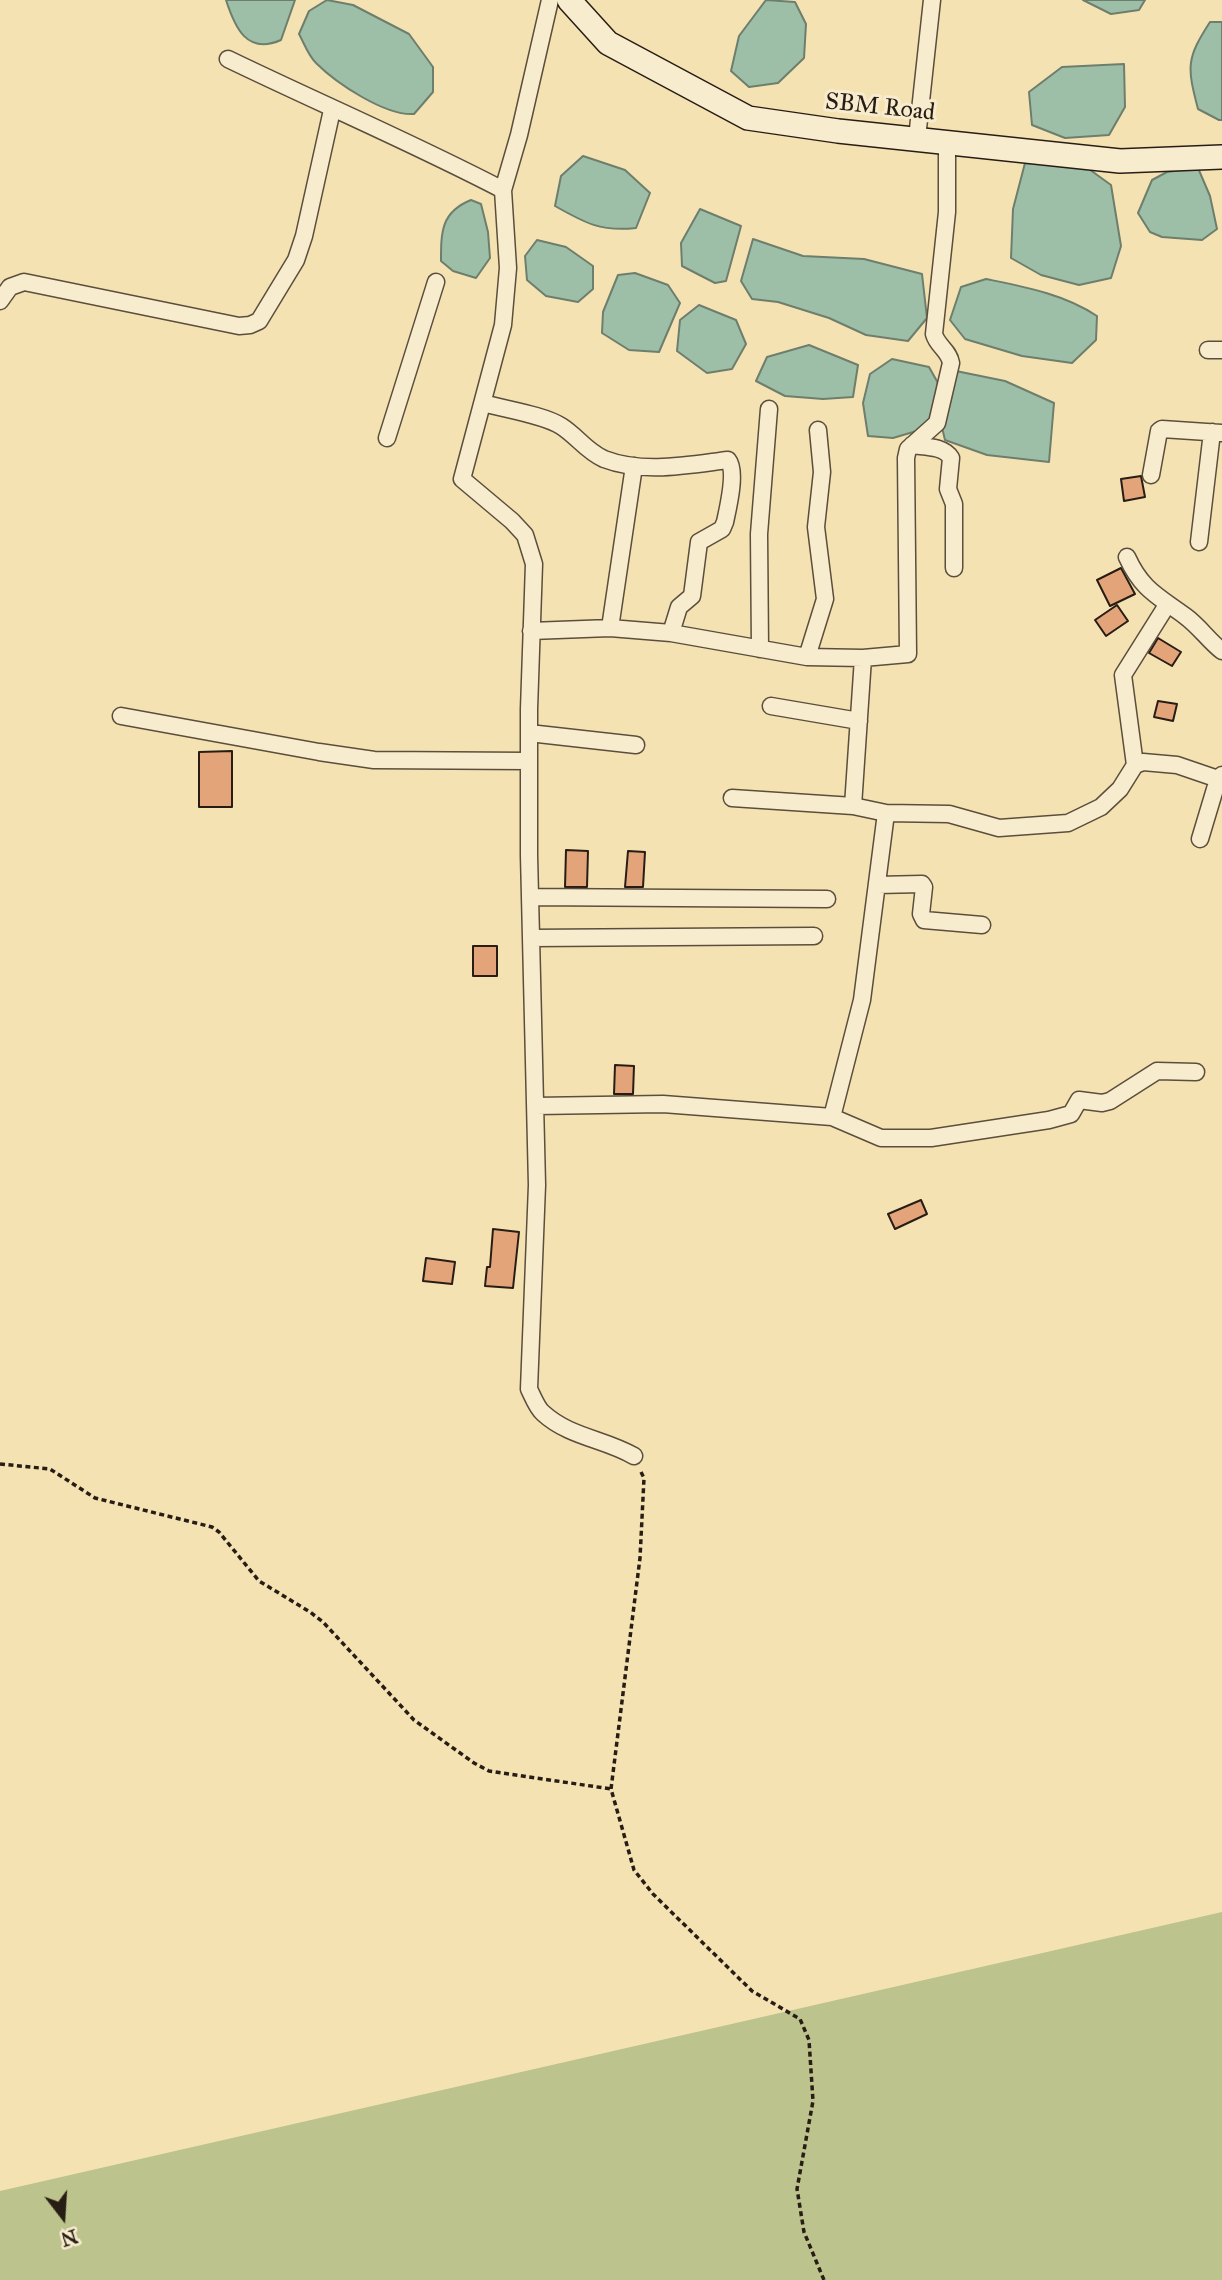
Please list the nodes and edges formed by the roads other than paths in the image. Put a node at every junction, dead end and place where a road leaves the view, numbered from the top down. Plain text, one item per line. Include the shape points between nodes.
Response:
1 (550, 0) edge
2 (569, 0) edge
3 (932, 0) edge
4 (228, 59) dead end
5 (332, 110) junction
6 (917, 138) junction
7 (947, 141) junction
8 (1222, 162) edge
9 (503, 190) junction
10 (436, 282) dead end
11 (0, 301) edge
12 (483, 403) junction
13 (769, 410) dead end
14 (818, 430) dead end
15 (1217, 433) edge
16 (387, 438) dead end
17 (912, 445) junction
18 (634, 466) junction
19 (1151, 475) dead end
20 (1199, 542) dead end
21 (1127, 557) dead end
22 (954, 568) dead end
23 (1167, 605) junction
24 (610, 628) junction
25 (531, 631) junction
26 (671, 633) junction
27 (760, 649) junction
28 (1222, 651) edge
29 (807, 657) junction
30 (863, 658) junction
31 (771, 706) dead end
32 (121, 716) dead end
33 (859, 721) junction
34 (529, 733) junction
35 (636, 745) dead end
36 (529, 761) junction
37 (1135, 765) junction
38 (1220, 777) edge
39 (732, 799) dead end
40 (853, 806) junction
41 (886, 813) junction
42 (1200, 839) dead end
43 (877, 885) junction
44 (530, 897) junction
45 (827, 899) dead end
46 (982, 925) dead end
47 (814, 936) dead end
48 (531, 938) junction
49 (1196, 1072) dead end
50 (536, 1106) junction
51 (832, 1117) junction
52 (634, 1456) road end

1 - 9 street
2 - 6 street, SBM Road via 608,43 748,118
3 - 6 street
4 - 5 street
5 - 9 street
5 - 11 street via 296,260 259,321 239,326 24,282 10,287
6 - 7 street, SBM Road
7 - 8 street, SBM Road via 1120,161
7 - 17 street via 947,212 934,334 951,363 937,423
9 - 12 street via 508,268 503,325
10 - 16 street
12 - 18 street via 560,425 590,452
12 - 25 street via 462,479 524,535 534,564
13 - 27 street via 759,534
14 - 29 street via 822,466 816,527 825,599
15 - 19 street via 1159,431
15 - 20 street
17 - 22 street via 940,449 951,458 948,489 954,504
17 - 30 street via 906,458 908,654
18 - 24 street
18 - 26 street via 674,467 728,460 733,465 726,522 699,542 692,596 679,607
21 - 23 street via 1135,574
23 - 28 street
23 - 37 street via 1124,675
24 - 25 street
24 - 26 street
25 - 34 street
26 - 27 street
27 - 29 street
29 - 30 street
30 - 33 street
31 - 33 street
32 - 36 street via 374,760
33 - 40 street
34 - 35 street
34 - 36 street
36 - 44 street
37 - 38 street via 1177,765
37 - 41 street via 1101,807 1068,823 999,828 949,814
38 - 42 street
39 - 40 street
40 - 41 street
41 - 43 street
43 - 46 street via 922,884 924,920
43 - 51 street via 862,1000
44 - 45 street
44 - 48 street
47 - 48 street
48 - 50 street
49 - 51 street via 1157,1071 1110,1101 1079,1100 1071,1114 1049,1120 931,1138 881,1138
50 - 51 street via 663,1104
50 - 52 street via 529,1389 541,1412 569,1432 616,1445

